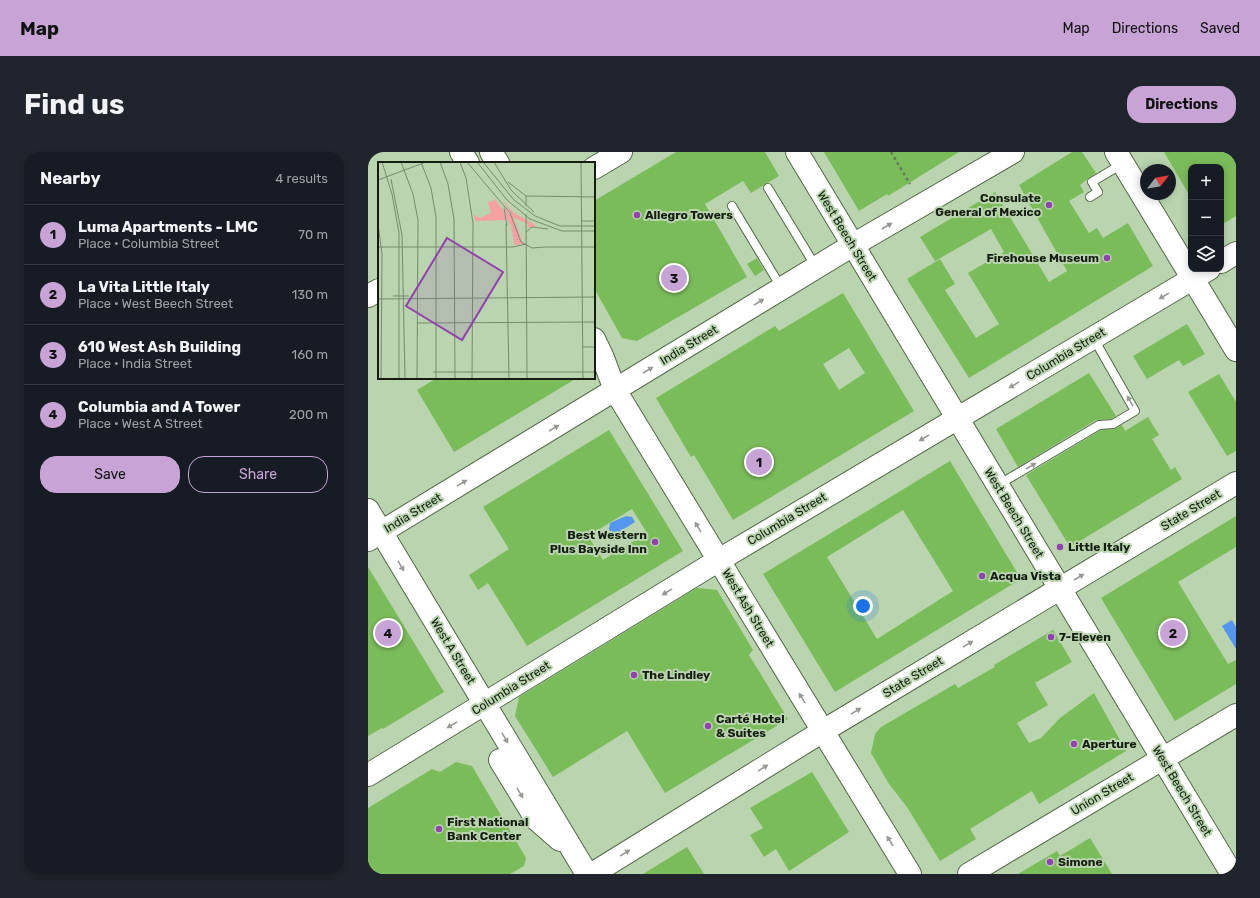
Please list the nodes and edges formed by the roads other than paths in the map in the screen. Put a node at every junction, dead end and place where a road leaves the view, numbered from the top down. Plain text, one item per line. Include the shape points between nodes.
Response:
1 (461, 152) edge
2 (491, 152) edge
3 (621, 152) edge
4 (797, 152) edge
5 (1012, 152) edge
6 (1120, 158) edge
7 (467, 162) edge
8 (497, 162) edge
9 (595, 167) edge
10 (768, 188) dead end
11 (1090, 198) dead end
12 (732, 206) dead end
13 (853, 245) junction
14 (1236, 253) edge
15 (1224, 260) edge
16 (816, 268) junction
17 (1201, 274) edge
18 (782, 289) junction
19 (378, 291) edge
20 (368, 296) edge
21 (1094, 338) junction
22 (595, 341) edge
23 (1236, 350) edge
24 (615, 390) junction
25 (957, 418) junction
26 (1236, 483) edge
27 (997, 485) junction
28 (368, 510) edge
29 (375, 536) edge
30 (719, 560) junction
31 (1060, 589) junction
32 (485, 704) junction
33 (1236, 715) edge
34 (823, 731) junction
35 (1163, 759) junction
36 (500, 760) dead end
37 (368, 775) edge
38 (574, 852) junction
39 (587, 874) edge
40 (592, 874) edge
41 (910, 874) edge
42 (969, 874) edge
43 (1232, 874) edge

1 - 7 main road
2 - 8 main road
3 - 9 main road
4 - 13 main road, West Beech Street
13 -> 5 main road, India Street
6 - 11 lane via 1092,182 1098,192
6 - 17 main road
10 - 16 lane
12 - 18 lane
13 - 16 main road, India Street
13 - 25 main road, West Beech Street
14 - 15 main road
16 - 18 main road, India Street
17 -> 21 main road, Columbia Street
17 - 23 main road
24 -> 18 main road, India Street
19 - 20 main road
21 -> 25 main road, Columbia Street
27 -> 21 lane via 1099,425 1113,424 1135,411
22 - 24 main road, West Ash Street
29 -> 24 main road, India Street
30 -> 24 main road, West Ash Street
25 - 27 main road, West Beech Street
25 -> 30 main road, Columbia Street
31 -> 26 main road, State Street
27 - 31 main road, West Beech Street
28 - 29 main road, West A Street
29 -> 32 main road, West A Street
30 -> 32 main road, Columbia Street
34 -> 30 main road, West Ash Street
34 -> 31 main road, State Street
31 - 35 main road, West Beech Street
32 -> 37 main road, Columbia Street
32 -> 38 main road, West A Street
33 - 35 main road, Union Street
40 -> 34 main road, State Street
41 -> 34 main road, West Ash Street
35 - 42 main road, Union Street
35 - 43 main road, West Beech Street
36 -> 38 main road via 536,819
38 - 39 main road, West A Street

